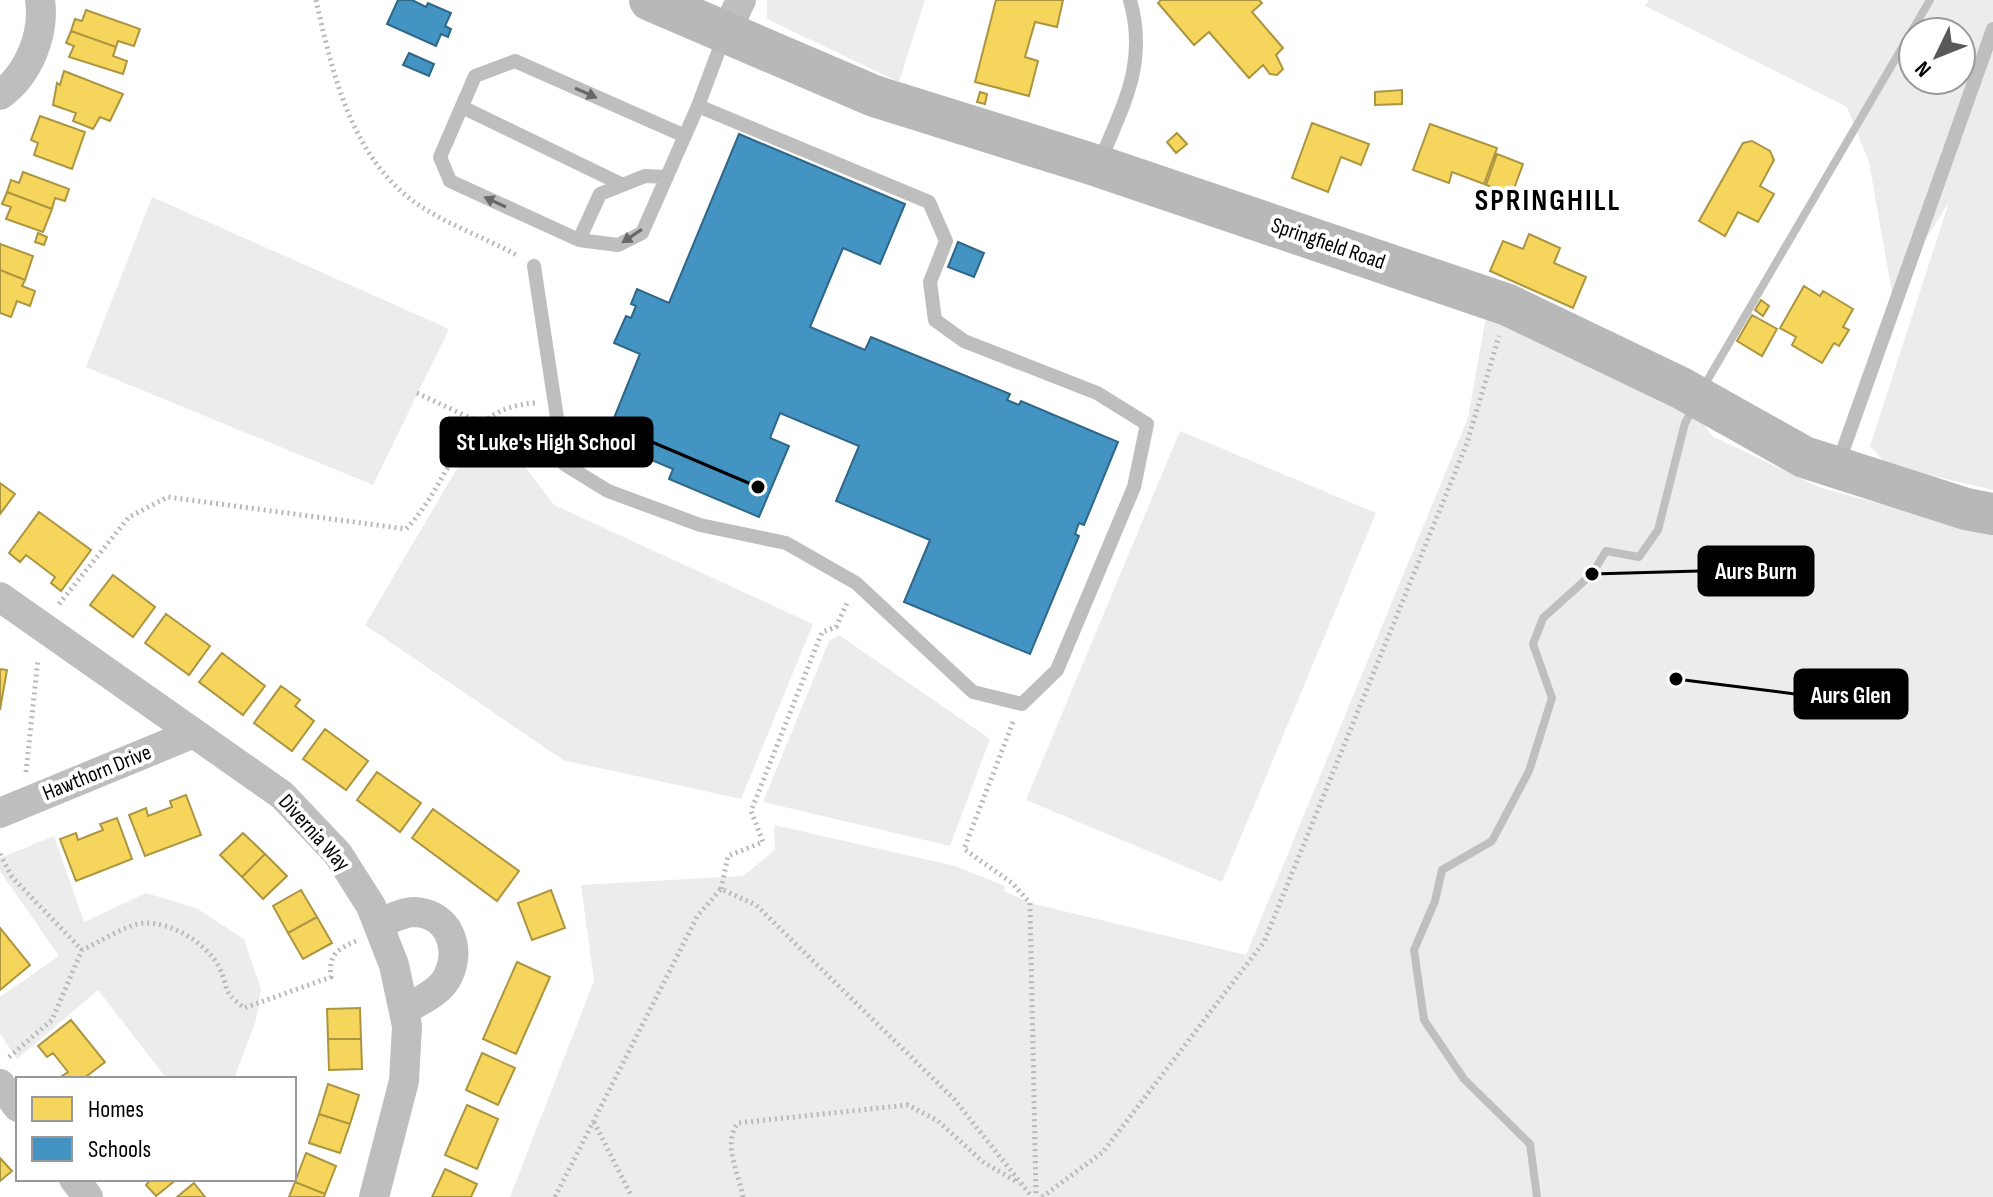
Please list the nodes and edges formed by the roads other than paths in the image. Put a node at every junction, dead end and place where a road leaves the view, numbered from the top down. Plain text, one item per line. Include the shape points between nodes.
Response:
1 (40, 0) edge
2 (650, 0) edge
3 (1130, 0) edge
4 (734, 15) edge
5 (1993, 29) edge
6 (0, 95) edge
7 (698, 106) junction
8 (464, 108) junction
9 (685, 136) junction
10 (1098, 166) junction
11 (667, 177) junction
12 (623, 185) junction
13 (579, 240) junction
14 (534, 266) road end
15 (1836, 468) junction
16 (1993, 514) edge
17 (0, 597) edge
18 (194, 733) junction
19 (11, 808) edge
20 (379, 927) junction
21 (404, 1010) junction
22 (0, 1084) edge
23 (16, 1104) edge
24 (76, 1181) edge
25 (88, 1197) edge
26 (374, 1197) edge

1 - 6 street via 38,39 18,83
2 - 4 street, Springfield Road
3 - 10 lane via 1139,30 1135,69
4 - 7 lane
4 - 10 street, Springfield Road via 874,96
5 - 15 lane
7 - 9 lane
7 - 14 lane via 929,202 946,241 930,282 935,320 964,341 1097,393 1147,424 1134,487 1057,670 1022,704 973,692 856,583 786,543 700,525 608,491 564,464
8 -> 9 lane via 475,76 515,61
8 - 12 lane
13 -> 8 lane via 450,181 440,157
9 - 11 lane
10 - 15 street, Springfield Road via 1508,305 1698,397 1804,457
11 - 12 lane via 645,176
11 -> 13 lane via 642,233 618,245
12 - 13 lane via 600,194
15 - 16 street, Springfield Road
17 - 18 street, Divernia Way
18 - 19 street, Hawthorn Drive
18 - 20 street, Divernia Way via 301,814 338,854
20 - 21 street, Divernia Way
20 - 21 street via 412,912 437,918 451,933 448,978
21 - 26 street, Divernia Way via 404,1081
22 - 23 street
24 - 25 street

